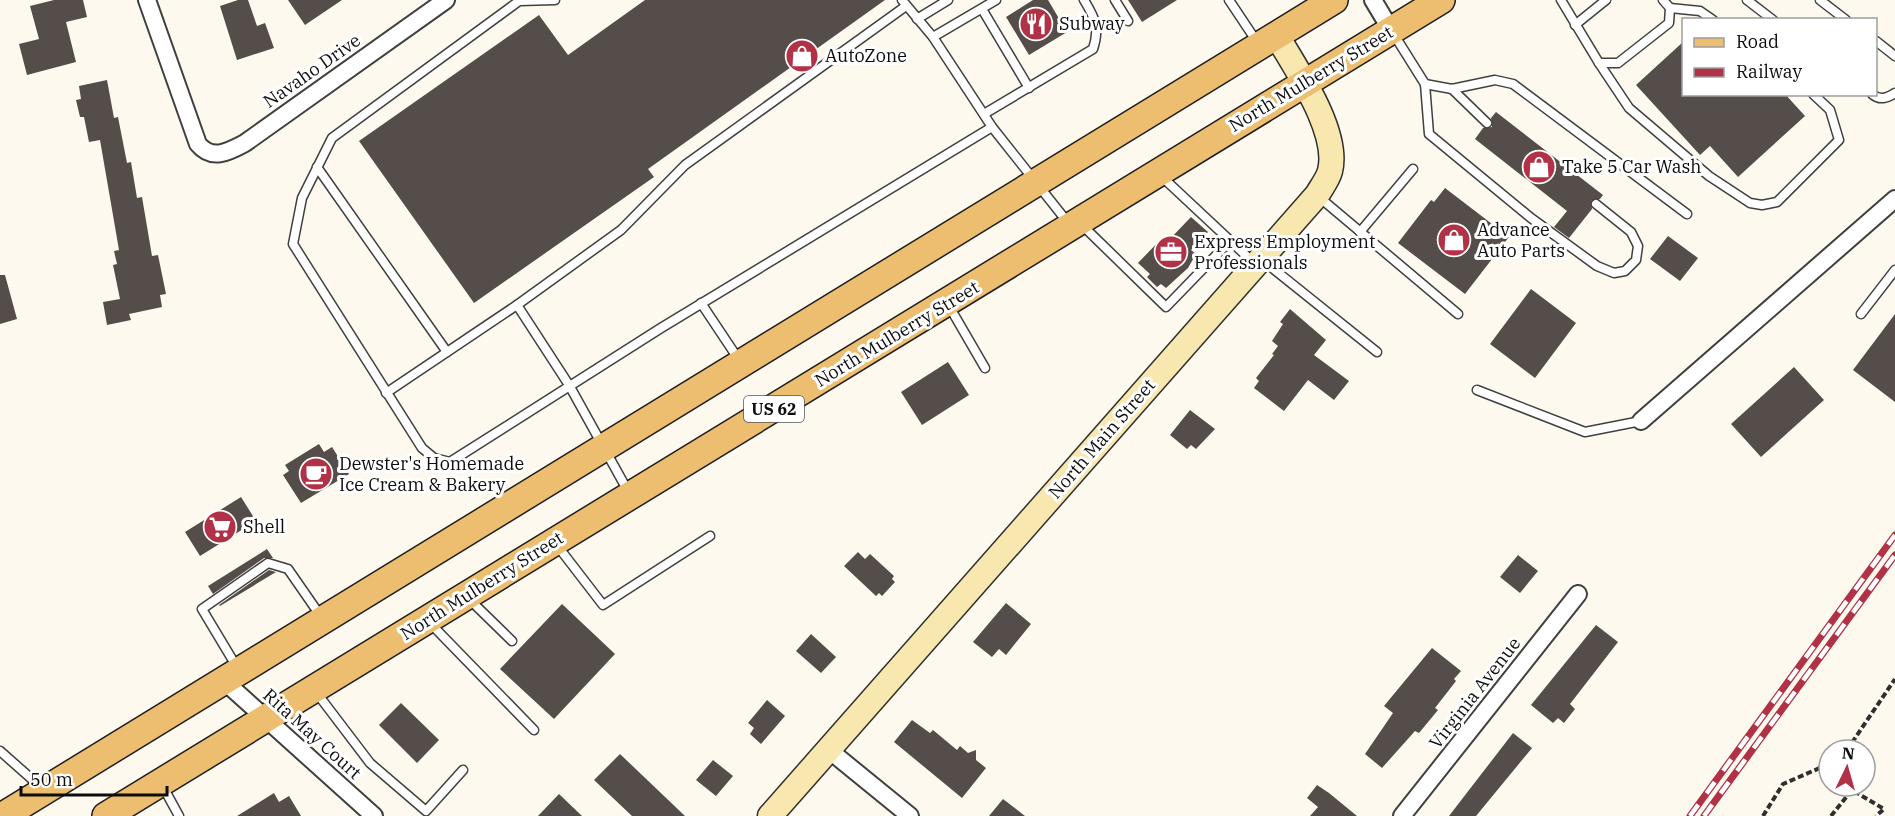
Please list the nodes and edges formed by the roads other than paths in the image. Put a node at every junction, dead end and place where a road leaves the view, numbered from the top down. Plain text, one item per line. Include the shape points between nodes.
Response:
1 (147, 0) edge
2 (446, 0) edge
3 (555, 0) edge
4 (948, 0) edge
5 (996, 0) edge
6 (1084, 0) edge
7 (1115, 0) edge
8 (1229, 0) edge
9 (1334, 0) edge
10 (1373, 0) edge
11 (1441, 0) edge
12 (1562, 0) edge
13 (1606, 0) edge
14 (1663, 0) edge
15 (1747, 0) edge
16 (1820, 0) edge
17 (904, 3) edge
18 (934, 4) edge
19 (1670, 8) junction
20 (982, 9) junction
21 (1710, 18) edge
22 (1770, 18) edge
23 (1843, 18) edge
24 (917, 19) junction
25 (1128, 21) dead end
26 (1575, 25) junction
27 (1391, 30) junction
28 (933, 37) junction
29 (1268, 41) junction
30 (1877, 42) edge
31 (1895, 56) edge
32 (1599, 63) junction
33 (1304, 82) junction
34 (1425, 84) junction
35 (1029, 88) junction
36 (1452, 89) junction
37 (1895, 93) edge
38 (1815, 96) edge
39 (1874, 96) edge
40 (984, 114) junction
41 (1487, 123) dead end
42 (992, 127) junction
43 (317, 167) junction
44 (1413, 169) dead end
45 (1157, 173) junction
46 (1038, 183) junction
47 (1317, 195) junction
48 (1895, 199) edge
49 (1596, 204) dead end
50 (1687, 214) dead end
51 (1075, 225) junction
52 (1360, 232) junction
53 (1230, 241) junction
54 (1258, 262) junction
55 (1895, 270) edge
56 (701, 303) junction
57 (947, 303) junction
58 (517, 305) junction
59 (1458, 314) dead end
60 (1861, 314) dead end
61 (447, 352) junction
62 (1377, 352) dead end
63 (742, 364) junction
64 (985, 368) dead end
65 (569, 385) junction
66 (1477, 390) dead end
67 (386, 393) junction
68 (1641, 421) joint
69 (605, 448) junction
70 (630, 496) junction
71 (710, 536) dead end
72 (554, 541) junction
73 (1578, 594) dead end
74 (466, 596) junction
75 (427, 620) junction
76 (323, 621) junction
77 (512, 641) dead end
78 (232, 676) junction
79 (314, 689) junction
80 (266, 719) junction
81 (534, 730) dead end
82 (830, 750) junction
83 (0, 751) edge
84 (463, 770) dead end
85 (160, 783) junction
86 (45, 791) junction
87 (3, 816) edge
88 (106, 816) edge
89 (179, 816) edge
90 (374, 816) edge
91 (770, 816) edge
92 (910, 816) edge
93 (1402, 816) edge

1 - 2 street, Navaho Drive via 198,144 205,152 214,154 226,153 245,143
3 - 43 lane via 519,1 332,138
4 - 18 lane
5 - 20 lane
6 - 35 lane via 1097,21 1098,36 1093,49
7 - 25 lane
8 - 29 lane
9 - 29 main road
10 - 27 street
11 - 27 main road, North Mulberry Street / US 62
12 - 26 lane
13 - 26 lane
14 - 19 lane
15 - 22 lane
16 - 23 lane
17 - 24 lane
17 - 58 lane via 685,165 621,230
18 - 24 lane
19 - 21 lane via 1700,11
19 - 32 lane via 1669,23 1618,63
20 - 28 lane
20 - 35 lane
24 - 28 lane
26 - 32 lane
27 - 33 main road, North Mulberry Street / US 62
27 - 34 lane
28 - 40 lane
29 - 33 street, North Main Street
29 - 46 main road
30 - 31 lane
32 - 38 lane via 1629,108 1709,176 1750,203 1762,205 1777,202 1839,140 1830,110
33 - 45 main road, North Mulberry Street / US 62
33 - 47 street, North Main Street via 1329,138 1331,153 1330,172
34 - 36 lane
34 - 49 lane via 1429,134 1531,218 1597,266 1614,273 1625,271 1635,260 1638,246 1631,232
35 - 40 lane
36 - 41 lane
36 - 50 lane via 1494,80 1513,84
37 - 39 lane via 1888,98
40 - 42 lane
42 - 46 lane
42 - 56 lane
43 - 61 lane
43 - 67 lane via 302,198 293,243
44 - 52 lane
45 - 51 main road, North Mulberry Street / US 62
45 - 53 lane
46 - 51 lane
46 - 63 main road
47 - 52 lane
47 - 54 street, North Main Street
48 - 68 street
51 - 53 lane via 1166,307
51 - 57 main road, North Mulberry Street / US 62
52 - 59 lane
53 - 54 lane
54 - 62 lane
54 - 82 street, North Main Street
55 - 60 lane
56 - 63 lane
56 - 65 lane
57 - 64 lane
57 - 70 main road, North Mulberry Street / US 62
58 - 61 lane
58 - 65 lane
61 - 67 lane
63 - 69 main road
65 - 67 lane via 450,462 434,458 422,448
65 - 69 lane
66 - 68 lane via 1585,432
69 - 70 lane
69 - 76 main road
70 - 72 main road, North Mulberry Street / US 62
71 - 72 lane via 603,605
72 - 74 main road, North Mulberry Street / US 62
73 - 93 street, Virginia Avenue
74 - 75 main road, North Mulberry Street / US 62
74 - 77 lane
75 - 79 main road, North Mulberry Street / US 62
75 - 81 lane
76 - 78 main road
76 - 78 lane via 288,569 268,563 202,609
78 - 80 street, Rita May Court
78 - 86 main road
79 - 80 main road, North Mulberry Street / US 62
79 - 84 lane via 370,763 426,811
80 - 85 main road, North Mulberry Street / US 62
80 - 90 street, Rita May Court
82 - 91 street, North Main Street
82 - 92 street
83 - 86 lane
85 - 88 main road, North Mulberry Street / US 62
85 - 89 lane
86 - 87 main road

